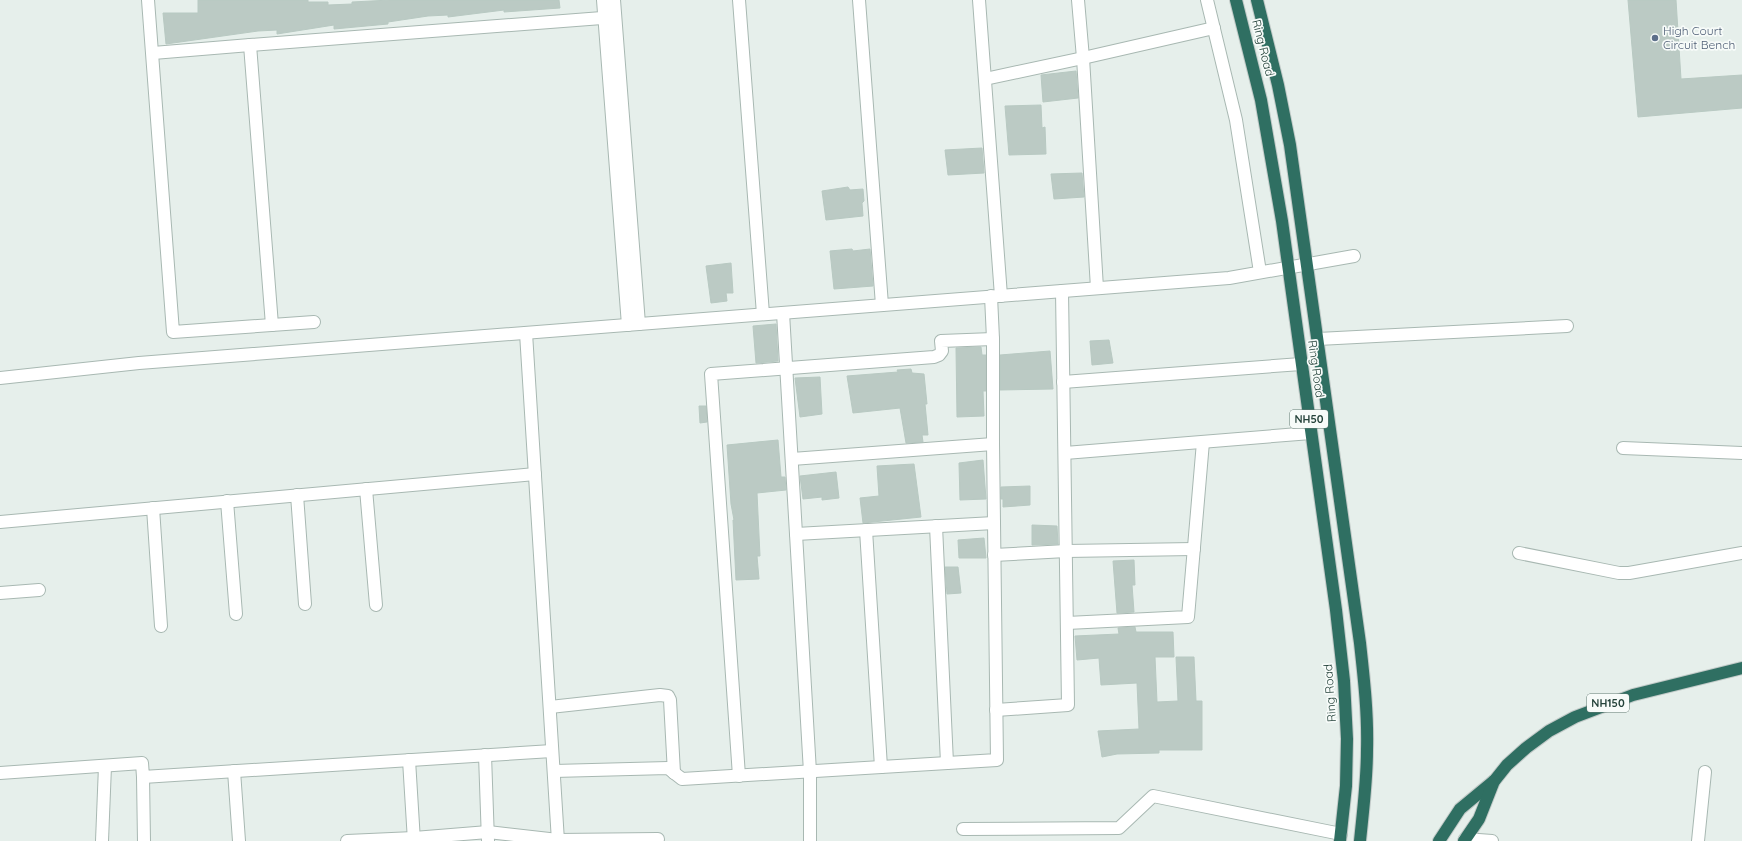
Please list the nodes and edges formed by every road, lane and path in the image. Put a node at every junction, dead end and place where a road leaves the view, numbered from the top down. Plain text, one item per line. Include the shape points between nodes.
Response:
1 (148, 0) edge
2 (603, 0) edge
3 (614, 0) edge
4 (739, 0) edge
5 (859, 0) edge
6 (979, 0) edge
7 (1078, 0) edge
8 (1207, 0) edge
9 (1236, 0) edge
10 (1257, 0) edge
11 (610, 17) junction
12 (1214, 28) junction
13 (250, 44) junction
14 (153, 53) junction
15 (1083, 58) junction
16 (985, 79) junction
17 (1354, 256) dead end
18 (1308, 264) junction
19 (1288, 267) junction
20 (1260, 272) junction
21 (1097, 288) junction
22 (1062, 291) junction
23 (996, 296) junction
24 (882, 305) junction
25 (783, 313) junction
26 (763, 314) junction
27 (314, 322) dead end
28 (634, 324) junction
29 (272, 325) junction
30 (1567, 326) dead end
31 (526, 333) junction
32 (993, 339) junction
33 (1318, 339) junction
34 (1301, 364) junction
35 (786, 368) junction
36 (0, 378) edge
37 (1063, 382) junction
38 (1311, 433) junction
39 (1203, 442) junction
40 (993, 444) junction
41 (1623, 448) dead end
42 (1064, 453) junction
43 (1742, 454) edge
44 (792, 459) junction
45 (535, 474) junction
46 (366, 489) junction
47 (296, 495) junction
48 (227, 501) junction
49 (153, 508) junction
50 (0, 522) edge
51 (994, 523) junction
52 (936, 526) junction
53 (866, 530) junction
54 (796, 534) junction
55 (1194, 549) junction
56 (1066, 551) junction
57 (1520, 552) dead end
58 (1742, 553) edge
59 (994, 555) junction
60 (39, 590) dead end
61 (0, 593) edge
62 (304, 604) dead end
63 (376, 605) dead end
64 (236, 614) dead end
65 (1067, 623) junction
66 (162, 626) dead end
67 (1742, 668) edge
68 (550, 707) junction
69 (996, 710) junction
70 (552, 751) junction
71 (485, 755) junction
72 (409, 760) junction
73 (947, 763) junction
74 (105, 766) junction
75 (881, 767) junction
76 (234, 771) junction
77 (554, 771) junction
78 (810, 772) junction
79 (1705, 772) dead end
80 (0, 773) edge
81 (674, 773) junction
82 (143, 776) junction
83 (739, 776) junction
84 (1495, 780) junction
85 (963, 829) dead end
86 (488, 836) edge
87 (1340, 837) edge
88 (658, 839) dead end
89 (414, 840) edge
90 (558, 840) edge
91 (1465, 840) edge
92 (102, 841) edge
93 (144, 841) edge
94 (239, 841) edge
95 (347, 841) edge
96 (810, 841) edge
97 (1360, 841) edge
98 (1439, 841) edge
99 (1492, 841) edge
100 (1698, 841) edge

1 - 14 street
2 - 11 street
3 - 11 street
4 - 26 street
5 - 24 street
6 - 16 street
7 - 15 street
8 - 12 street
9 - 19 highway, Ring Road / NH50 via 1261,100
10 - 18 highway, Ring Road / NH50 via 1290,145
11 - 13 street
11 - 28 street
12 - 15 street
12 - 20 street via 1236,120
13 - 14 street
13 - 29 street
14 - 29 street via 173,332
15 - 16 street
15 - 21 street
16 - 23 street
17 - 18 street
18 - 19 street
18 - 33 highway, Ring Road / NH50
19 - 20 street
19 - 34 highway, Ring Road / NH50
20 - 21 street via 1229,278
21 - 22 street
22 - 23 street
22 - 37 street
23 - 24 street
23 - 32 street
24 - 25 street
25 - 26 street
25 - 35 street
26 - 28 street
27 - 29 street
28 - 31 street
30 - 33 street
31 - 36 street via 139,363
31 - 45 street
32 - 35 street via 941,341 942,351 934,357
32 - 40 street
33 - 97 highway, Ring Road / NH50 via 1366,699 1365,799
34 - 37 street
34 - 38 highway, Ring Road / NH50
35 - 44 street
35 - 83 street via 711,374
37 - 42 street
38 - 39 street
38 - 87 highway, Ring Road / NH50 via 1344,681 1348,739
39 - 42 street
39 - 55 street
40 - 44 street
40 - 51 street
41 - 43 street
42 - 56 street
44 - 54 street
45 - 46 street
45 - 68 street
46 - 47 street
46 - 63 street
47 - 48 street
47 - 62 street
48 - 49 street
48 - 64 street
49 - 50 street
49 - 66 street
51 - 52 street
51 - 59 street
52 - 53 street
52 - 73 street
53 - 54 street
53 - 75 street
54 - 78 street
55 - 56 street
55 - 65 street via 1188,617
56 - 59 street
56 - 65 street
57 - 58 street via 1619,573
59 - 69 street
60 - 61 street
65 - 69 street via 1068,705
67 - 84 highway, NH150 via 1633,695 1575,717 1549,731 1526,748 1507,764
68 - 70 street
68 - 81 street via 668,696
69 - 73 street via 997,760
70 - 71 street
70 - 77 street
71 - 72 street
71 - 86 street
72 - 76 street
72 - 89 street
73 - 75 street
74 - 80 street
74 - 82 street via 142,763
74 - 92 street
75 - 78 street
76 - 82 street
76 - 94 street
77 - 81 street via 668,768
77 - 90 street
78 - 83 street
78 - 96 street
79 - 100 street
81 - 83 street via 682,779
82 - 93 street
84 - 91 highway, NH150 via 1479,820
84 - 98 highway, NH150 via 1460,809
85 - 87 street via 1119,828 1153,796
86 - 89 street
86 - 90 street
88 - 90 street
89 - 95 street
91 - 99 street

